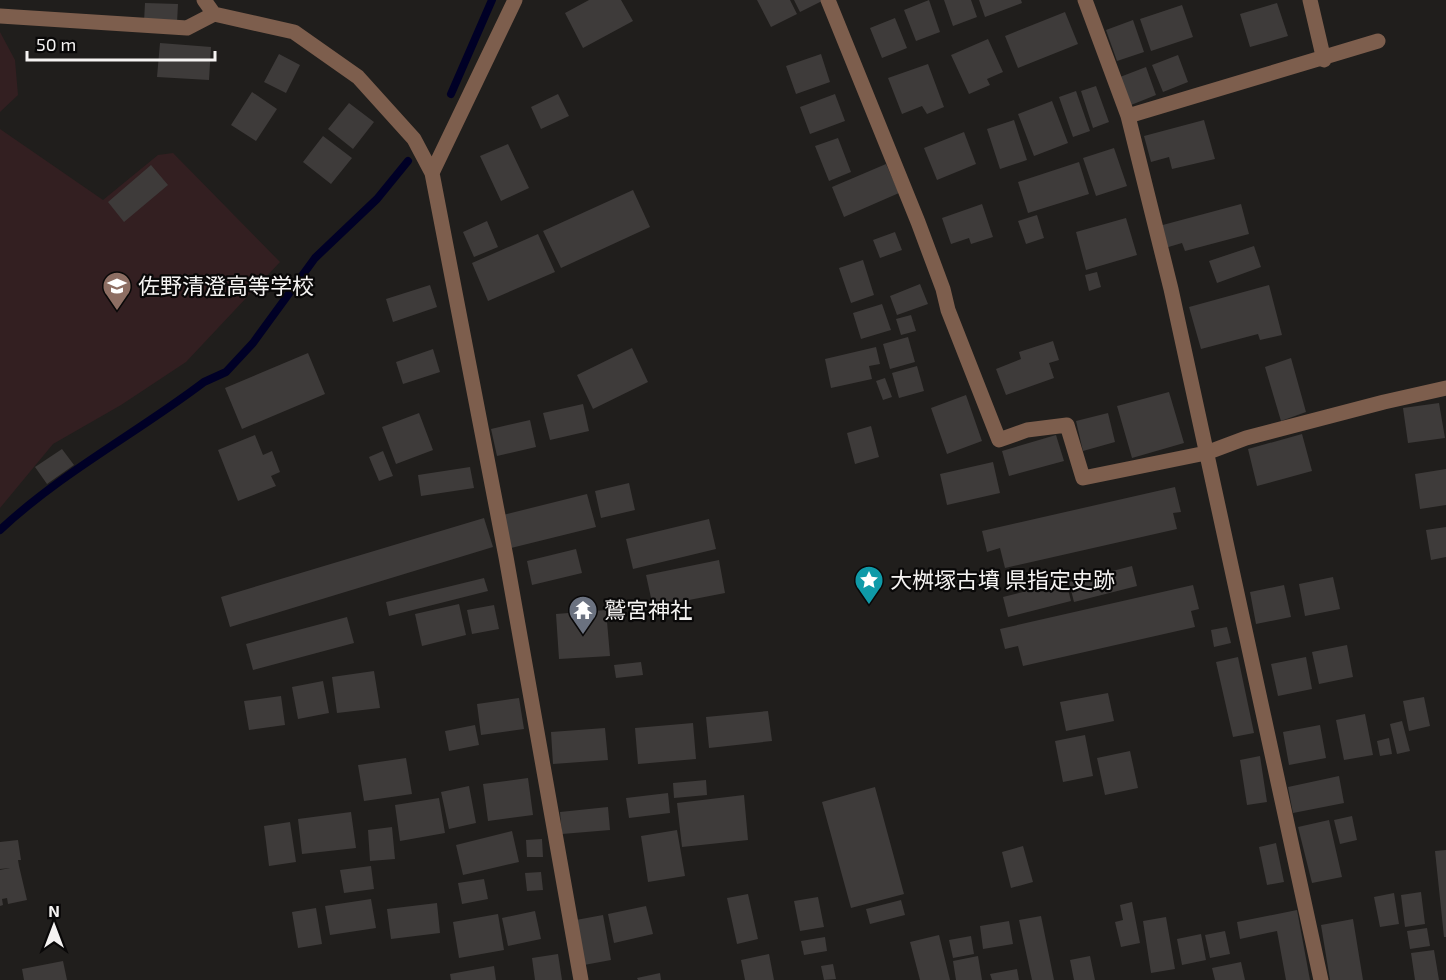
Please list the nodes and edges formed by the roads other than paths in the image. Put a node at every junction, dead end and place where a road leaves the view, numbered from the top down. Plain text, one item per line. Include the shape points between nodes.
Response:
1 (204, 0) edge
2 (515, 0) edge
3 (828, 0) edge
4 (1085, 0) edge
5 (1310, 0) edge
6 (214, 14) junction
7 (0, 16) edge
8 (1378, 41) dead end
9 (1324, 60) junction
10 (1128, 116) junction
11 (432, 173) junction
12 (1446, 388) edge
13 (1206, 453) junction
14 (581, 980) edge
15 (1321, 980) edge

1 - 6 street
2 - 11 street
3 - 13 street via 918,222 999,440 1027,430 1067,425 1083,478
4 - 10 street
5 - 9 street
6 - 7 street via 187,28
6 - 11 street via 294,32 358,77 414,139
8 - 9 street
9 - 10 street
10 - 13 street
11 - 14 street via 506,557
12 - 13 street via 1246,438
13 - 15 street

